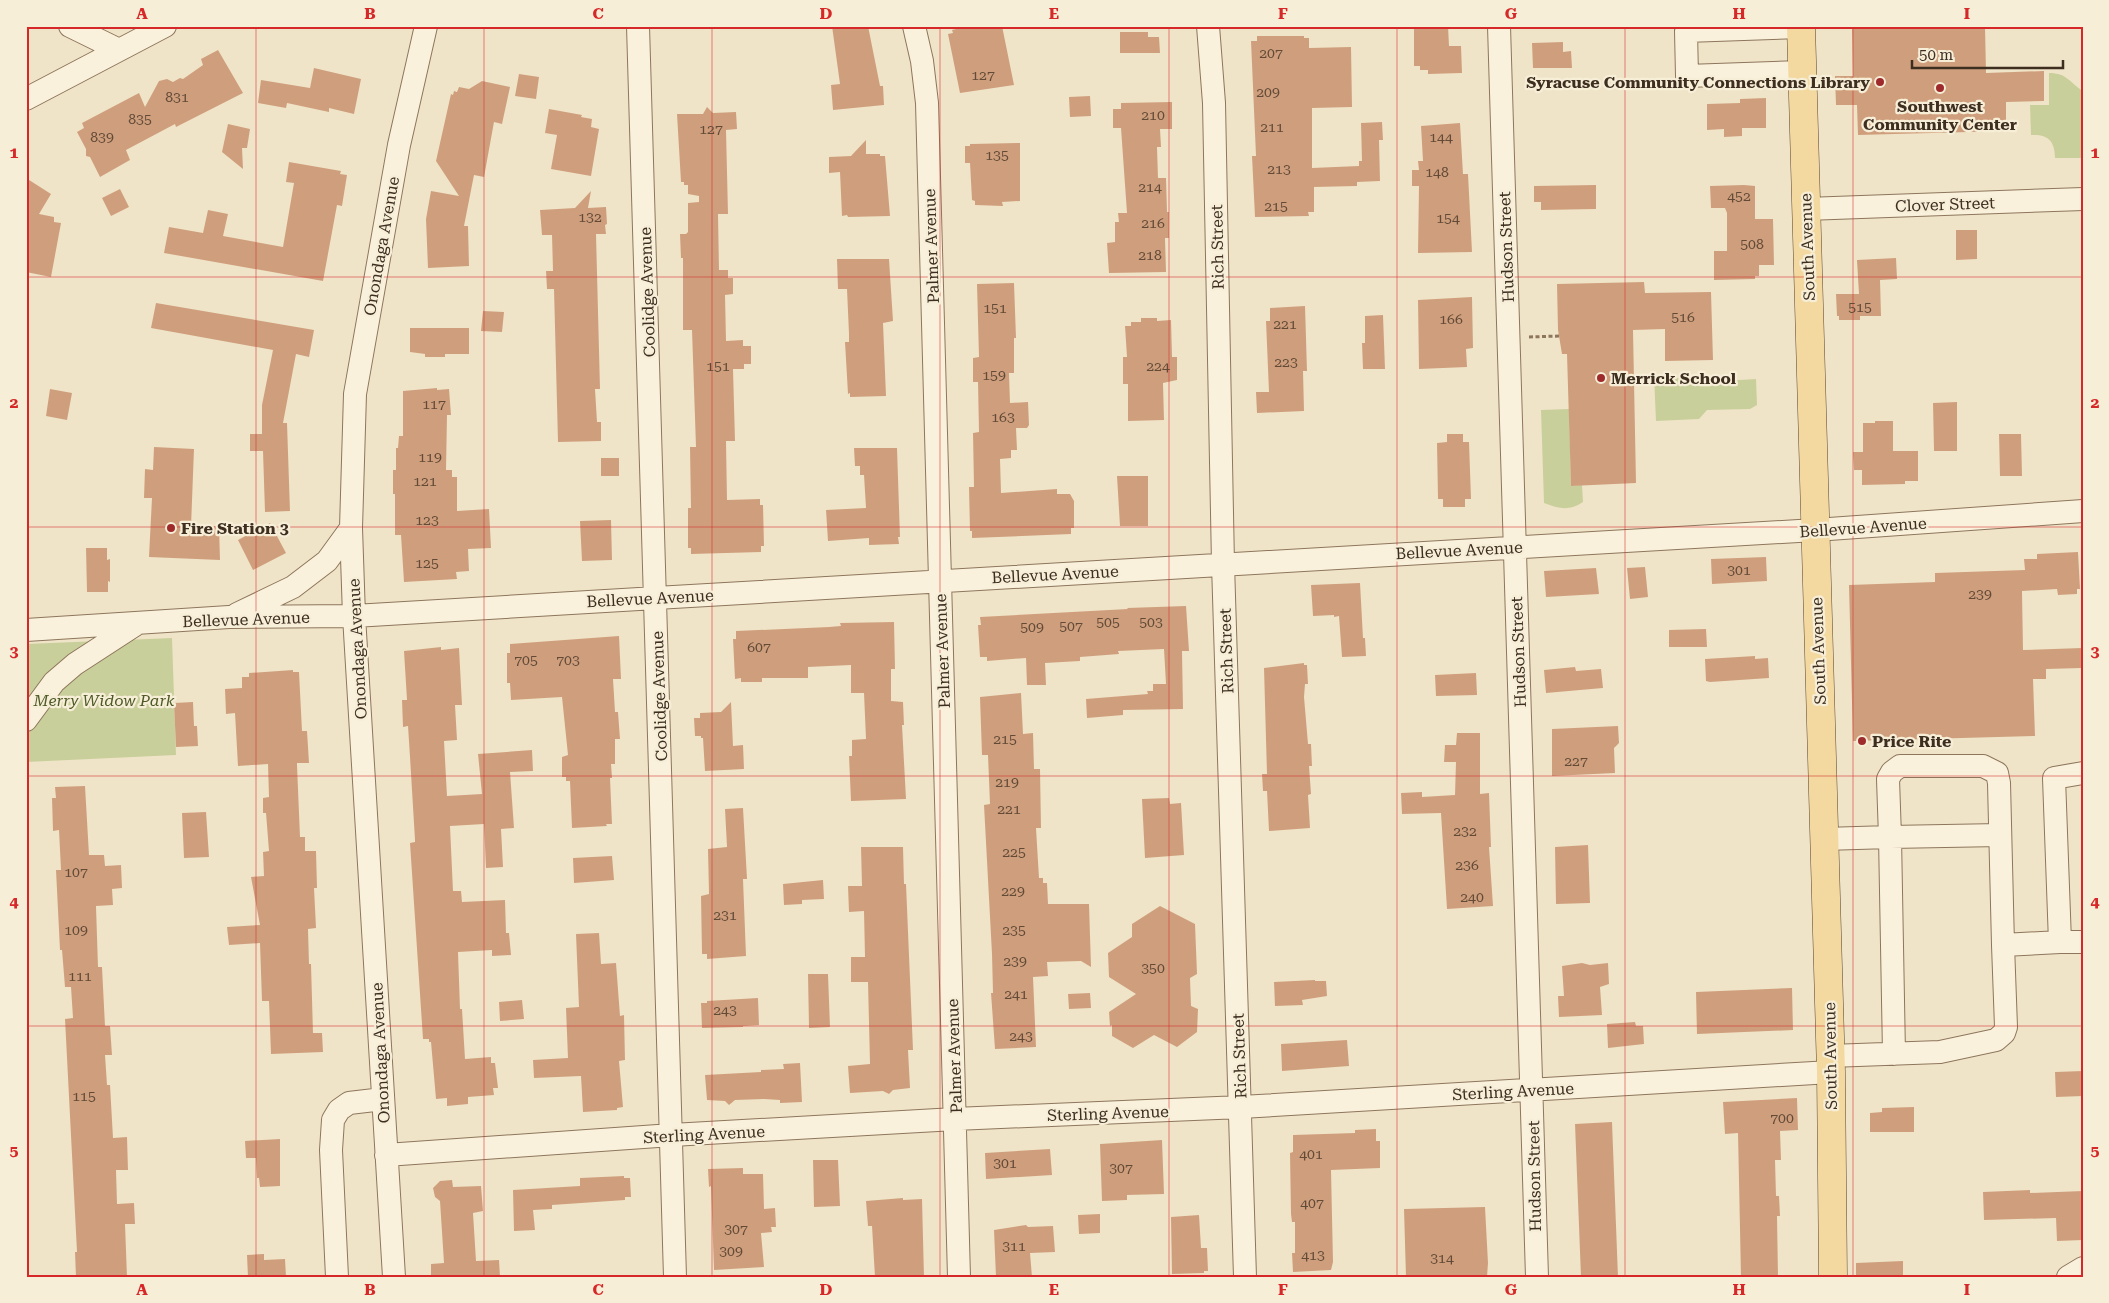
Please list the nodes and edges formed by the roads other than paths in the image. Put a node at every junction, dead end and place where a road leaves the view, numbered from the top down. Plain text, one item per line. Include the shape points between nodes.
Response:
1 (70, 26) edge
2 (165, 26) edge
3 (426, 26) edge
4 (638, 26) edge
5 (914, 26) edge
6 (1208, 26) edge
7 (1500, 26) edge
8 (1801, 27) edge
9 (119, 50) junction
10 (1802, 72) junction
11 (26, 99) edge
12 (2083, 199) edge
13 (1806, 209) junction
14 (2083, 511) edge
15 (351, 528) junction
16 (1815, 530) junction
17 (1515, 547) junction
18 (1223, 564) junction
19 (940, 580) junction
20 (656, 598) junction
21 (354, 616) junction
22 (229, 617) junction
23 (137, 624) junction
24 (26, 630) edge
25 (26, 720) edge
26 (2083, 773) edge
27 (2000, 835) junction
28 (1890, 837) junction
29 (1824, 839) junction
30 (2060, 942) junction
31 (2083, 942) edge
32 (2002, 945) junction
33 (1894, 1054) junction
34 (1830, 1064) junction
35 (1532, 1090) junction
36 (383, 1100) junction
37 (1241, 1107) junction
38 (955, 1119) junction
39 (672, 1135) junction
40 (386, 1155) junction
41 (2083, 1268) edge
42 (338, 1277) edge
43 (394, 1277) edge
44 (675, 1277) edge
45 (959, 1277) edge
46 (1245, 1277) edge
47 (1537, 1277) edge
48 (1833, 1277) edge
49 (2068, 1277) edge

1 - 9 street
2 - 9 street
3 - 15 street, Onondaga Avenue via 399,145 356,394
4 - 20 street, Coolidge Avenue
5 - 19 street, Palmer Avenue via 927,103
6 - 18 street, Rich Street via 1214,103
7 - 17 street, Hudson Street
8 - 10 main road, South Avenue
8 - 10 street via 1686,31 1686,76
9 - 11 street
10 - 13 main road, South Avenue
12 - 13 street, Clover Street
13 - 16 main road, South Avenue
14 - 16 street, Bellevue Avenue
15 - 21 street, Onondaga Avenue
15 - 22 street via 327,561 293,587
16 - 17 street, Bellevue Avenue
16 - 29 main road, South Avenue
17 - 18 street, Bellevue Avenue
17 - 35 street, Hudson Street
18 - 19 street, Bellevue Avenue
18 - 37 street, Rich Street
19 - 20 street, Bellevue Avenue
19 - 38 street, Palmer Avenue
20 - 21 street, Bellevue Avenue
20 - 39 street, Coolidge Avenue
21 - 22 street, Bellevue Avenue
21 - 36 street, Onondaga Avenue
22 - 23 street, Bellevue Avenue
23 - 24 street, Bellevue Avenue
23 - 25 street via 75,664 54,682
26 - 30 street via 2054,778
27 - 28 street
27 - 28 street via 1997,773 1983,766 1900,766 1888,779
27 - 32 street
28 - 29 street
28 - 33 street
29 - 34 main road, South Avenue
30 - 31 street
30 - 32 street
32 - 33 street, Sterling Avenue via 2004,1033 1996,1040 1940,1052
33 - 34 street, Sterling Avenue
34 - 35 street, Sterling Avenue
34 - 48 main road, South Avenue
35 - 37 street, Sterling Avenue
35 - 47 street, Hudson Street
36 - 40 street, Onondaga Avenue
36 - 42 street via 349,1103 333,1120 331,1150
37 - 38 street, Sterling Avenue
37 - 46 street, Rich Street
38 - 39 street, Sterling Avenue
38 - 45 street, Palmer Avenue
39 - 40 street, Sterling Avenue
39 - 44 street, Coolidge Avenue
40 - 43 street, Onondaga Avenue
41 - 49 street

